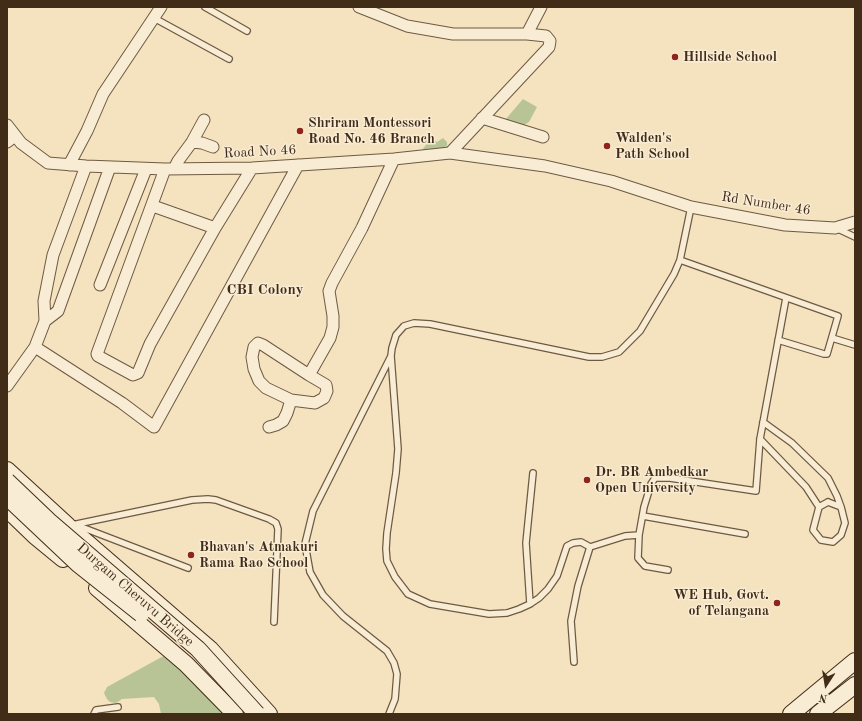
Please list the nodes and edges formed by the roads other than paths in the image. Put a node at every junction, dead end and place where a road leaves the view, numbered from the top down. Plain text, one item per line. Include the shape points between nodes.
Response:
1 (161, 7) edge
2 (205, 7) edge
3 (359, 7) edge
4 (541, 7) edge
5 (154, 18) junction
6 (247, 31) dead end
7 (528, 34) junction
8 (229, 59) dead end
9 (482, 118) junction
10 (204, 120) dead end
11 (7, 125) edge
12 (543, 136) dead end
13 (11, 139) edge
14 (192, 142) junction
15 (213, 147) dead end
16 (450, 153) junction
17 (394, 158) junction
18 (69, 165) junction
19 (298, 165) junction
20 (86, 166) junction
21 (110, 167) junction
22 (252, 168) junction
23 (146, 169) junction
24 (170, 169) junction
25 (152, 206) junction
26 (691, 207) junction
27 (855, 222) edge
28 (216, 228) junction
29 (835, 228) junction
30 (855, 237) edge
31 (680, 260) junction
32 (100, 285) dead end
33 (786, 298) junction
34 (45, 321) junction
35 (832, 338) junction
36 (778, 340) junction
37 (855, 345) edge
38 (35, 347) junction
39 (391, 356) junction
40 (309, 375) junction
41 (7, 386) edge
42 (291, 400) junction
43 (764, 422) junction
44 (269, 427) dead end
45 (760, 439) junction
46 (7, 470) edge
47 (533, 472) dead end
48 (7, 481) edge
49 (7, 497) edge
50 (819, 507) junction
51 (840, 507) junction
52 (7, 509) edge
53 (643, 516) junction
54 (72, 525) junction
55 (744, 534) dead end
56 (639, 535) junction
57 (36, 536) junction
58 (590, 547) junction
59 (188, 568) dead end
60 (668, 570) dead end
61 (530, 604) junction
62 (274, 622) dead end
63 (855, 661) edge
64 (574, 662) dead end
65 (855, 685) edge
66 (118, 707) dead end
67 (94, 714) edge
68 (235, 714) edge
69 (244, 714) edge
70 (257, 714) edge
71 (269, 714) edge
72 (389, 714) edge
73 (791, 714) edge
74 (818, 714) edge

1 - 5 street
2 - 6 lane
3 - 7 street via 407,26 453,34
4 - 7 street
5 - 8 lane
5 - 18 street via 104,94
7 - 9 street via 546,36 550,41 549,47
9 - 12 street
9 - 16 street
10 - 14 street
11 - 13 street, Road No 46
13 - 18 street, Road No 46 via 21,143 48,163
14 - 15 street
14 - 24 street
16 - 17 street, Road No 46
16 - 26 street, Road No 46 via 552,168 611,181
17 - 19 street, Road No 46
17 - 40 street via 362,228 332,283 329,291 333,327 330,338
18 - 20 street, Road No 46
19 - 22 street, Road No 46
19 - 38 street via 154,427 122,403
20 - 21 street, Road No 46
20 - 34 street via 53,255 44,301
21 - 23 street, Road No 46
21 - 34 street via 58,311
22 - 24 street, Road No 46
22 - 28 street
23 - 24 street, Road No 46
23 - 32 street
24 - 25 street
25 - 28 street
25 - 28 street via 97,354 133,375 138,372 150,344
26 - 29 street, Rd Number 46 via 785,225
26 - 31 lane
27 - 29 street
29 - 30 lane
31 - 33 lane
31 - 39 lane via 640,331 619,352 602,357 589,357 430,324 414,324 404,326 396,335
33 - 35 lane via 838,316
33 - 36 lane
34 - 38 street
35 - 36 lane via 827,354
35 - 37 lane
36 - 43 lane
38 - 41 street
39 - 61 lane via 398,449 386,550 387,561 394,577 408,594 430,604 489,614 507,613
39 - 72 lane via 313,511 305,544 310,572 322,595 343,616 387,651 394,663 397,674 395,699
40 - 42 street via 326,385 328,391 324,398 315,403
40 - 42 street via 263,345 258,343 254,347 252,357 259,381 266,388
42 - 44 street via 283,421
43 - 45 lane
43 - 51 lane via 792,443 828,478
45 - 50 lane via 806,487
45 - 53 lane via 756,491 655,478 651,484
46 - 54 main road
47 - 61 lane via 526,543
48 - 70 main road, Durgam Cheruvu Bridge, bridge via 49,522 198,649
49 - 69 main road, Durgam Cheruvu Bridge, bridge via 78,564 192,658
50 - 51 lane via 828,502
50 - 51 lane via 813,530 821,540 833,542 841,535 845,523
52 - 57 main road
53 - 55 lane
53 - 56 lane
54 - 57 main road
54 - 59 lane
54 - 62 lane via 192,500 208,499 269,519 276,523 278,529
54 - 71 main road via 210,649
56 - 58 lane via 625,536
56 - 60 lane via 638,558 645,566
57 - 68 main road via 186,664
58 - 61 lane via 581,542 573,542 568,546 557,576 548,590
58 - 64 lane via 571,620
63 - 73 main road
65 - 74 main road
66 - 67 lane via 96,710

